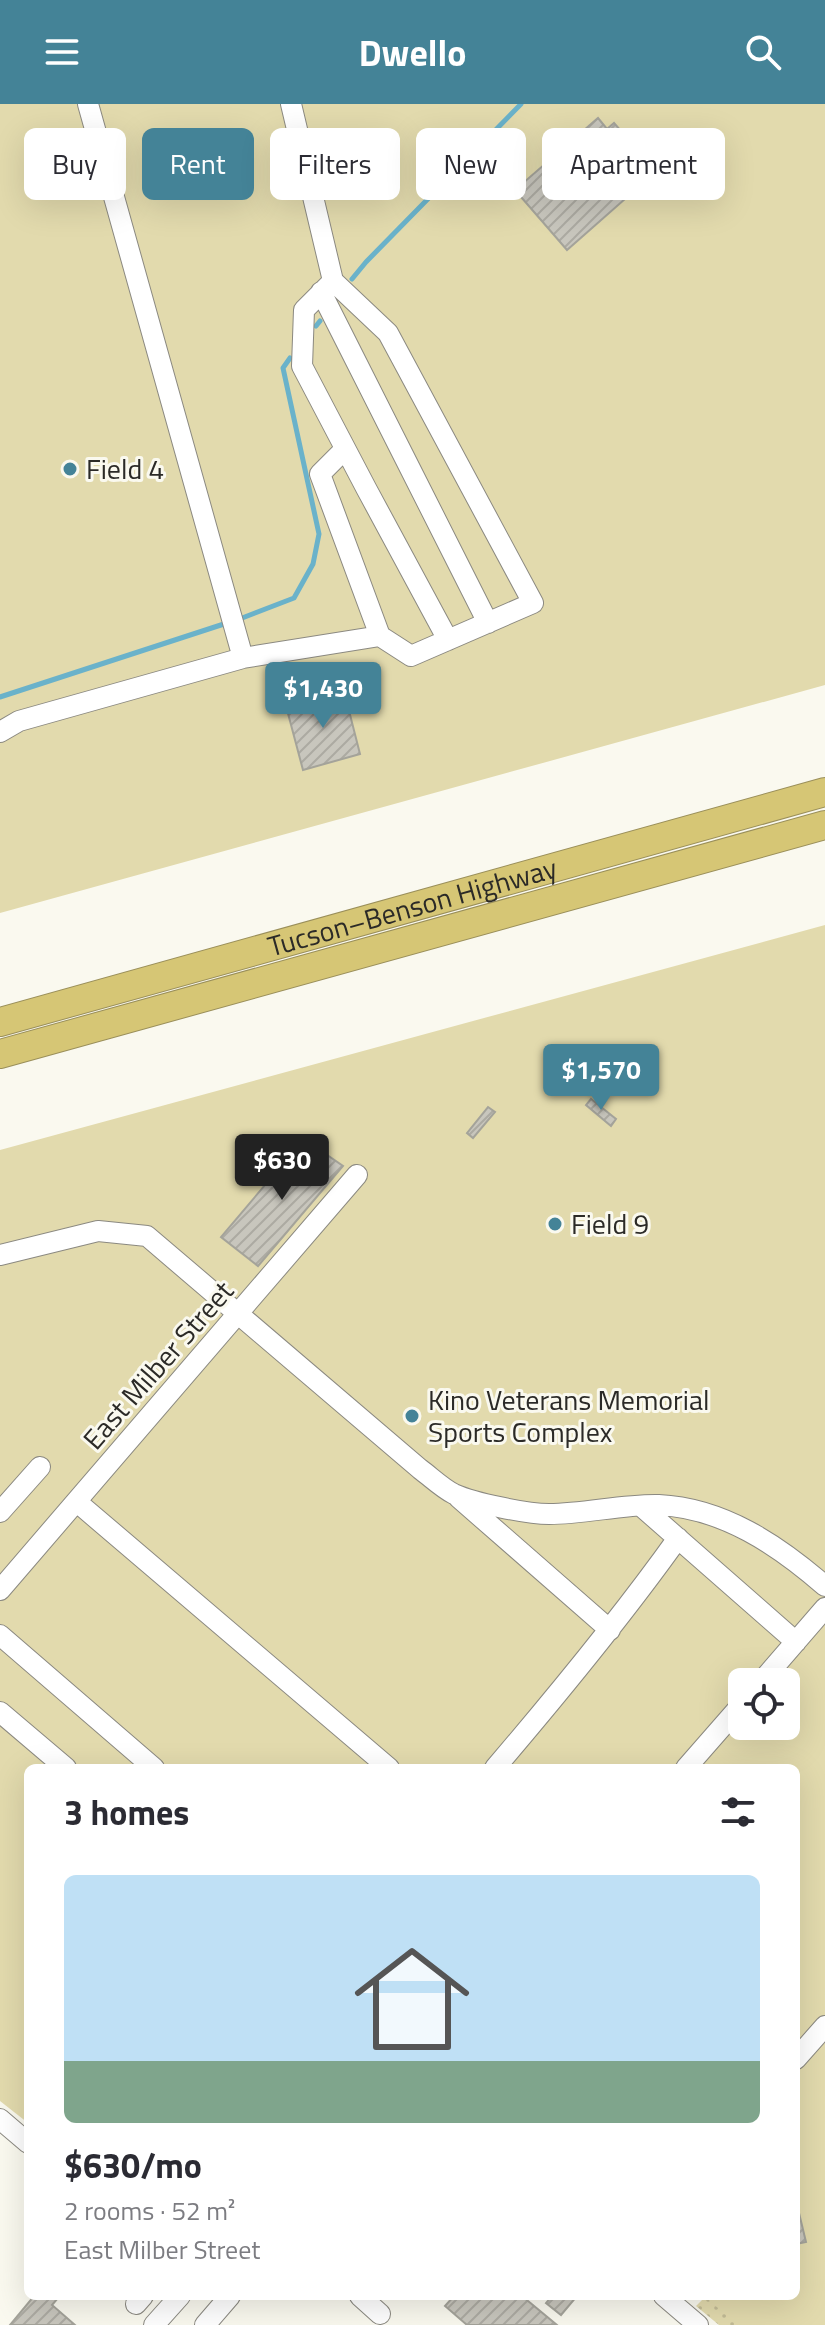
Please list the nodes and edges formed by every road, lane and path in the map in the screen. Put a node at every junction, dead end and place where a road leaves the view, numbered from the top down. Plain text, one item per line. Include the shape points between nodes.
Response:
1 (88, 104) edge
2 (291, 104) edge
3 (327, 286) junction
4 (345, 449) junction
5 (488, 623) junction
6 (380, 636) junction
7 (448, 640) junction
8 (243, 658) junction
9 (0, 732) edge
10 (825, 792) edge
11 (825, 825) edge
12 (0, 1022) edge
13 (0, 1054) edge
14 (357, 1175) dead end
15 (0, 1255) edge
16 (239, 1315) junction
17 (40, 1467) dead end
18 (454, 1494) junction
19 (77, 1502) junction
20 (641, 1506) junction
21 (0, 1512) edge
22 (678, 1538) junction
23 (825, 1586) edge
24 (0, 1590) edge
25 (825, 1608) edge
26 (610, 1630) junction
27 (0, 1635) edge
28 (796, 1642) junction
29 (773, 1668) edge
30 (0, 1712) edge
31 (728, 1720) edge
32 (61, 1764) edge
33 (149, 1764) edge
34 (384, 1764) edge
35 (498, 1764) edge
36 (690, 1764) edge
37 (825, 2026) edge
38 (800, 2054) edge
39 (0, 2119) edge
40 (24, 2140) edge
41 (176, 2300) edge
42 (219, 2300) edge
43 (364, 2300) edge
44 (669, 2300) edge
45 (380, 2314) dead end
46 (154, 2325) edge
47 (205, 2325) edge
48 (698, 2325) edge

1 - 8 street
2 - 3 street
3 - 4 street via 304,310 302,366
3 - 5 street
3 - 5 street via 388,333 533,603
4 - 6 street via 320,474
4 - 7 street
5 - 7 street
6 - 7 street via 411,656
6 - 8 street
8 - 9 street via 19,721
10 - 12 highway, Tucson–Benson Highway
11 - 13 highway, Tucson–Benson Highway
14 - 16 street, East Milber Street
15 - 16 street via 98,1231 147,1236
16 - 18 street
16 - 19 street, East Milber Street
17 - 21 street
18 - 20 street via 548,1514
18 - 26 street
19 - 24 street, East Milber Street
19 - 34 street
20 - 22 street
20 - 23 street via 700,1512 738,1525 776,1546
22 - 26 street
22 - 28 street
25 - 28 street
26 - 35 street
27 - 33 street
28 - 29 street
30 - 32 street
31 - 36 street
37 - 38 street
39 - 40 street
41 - 46 street
42 - 47 street
43 - 45 street
44 - 48 street

